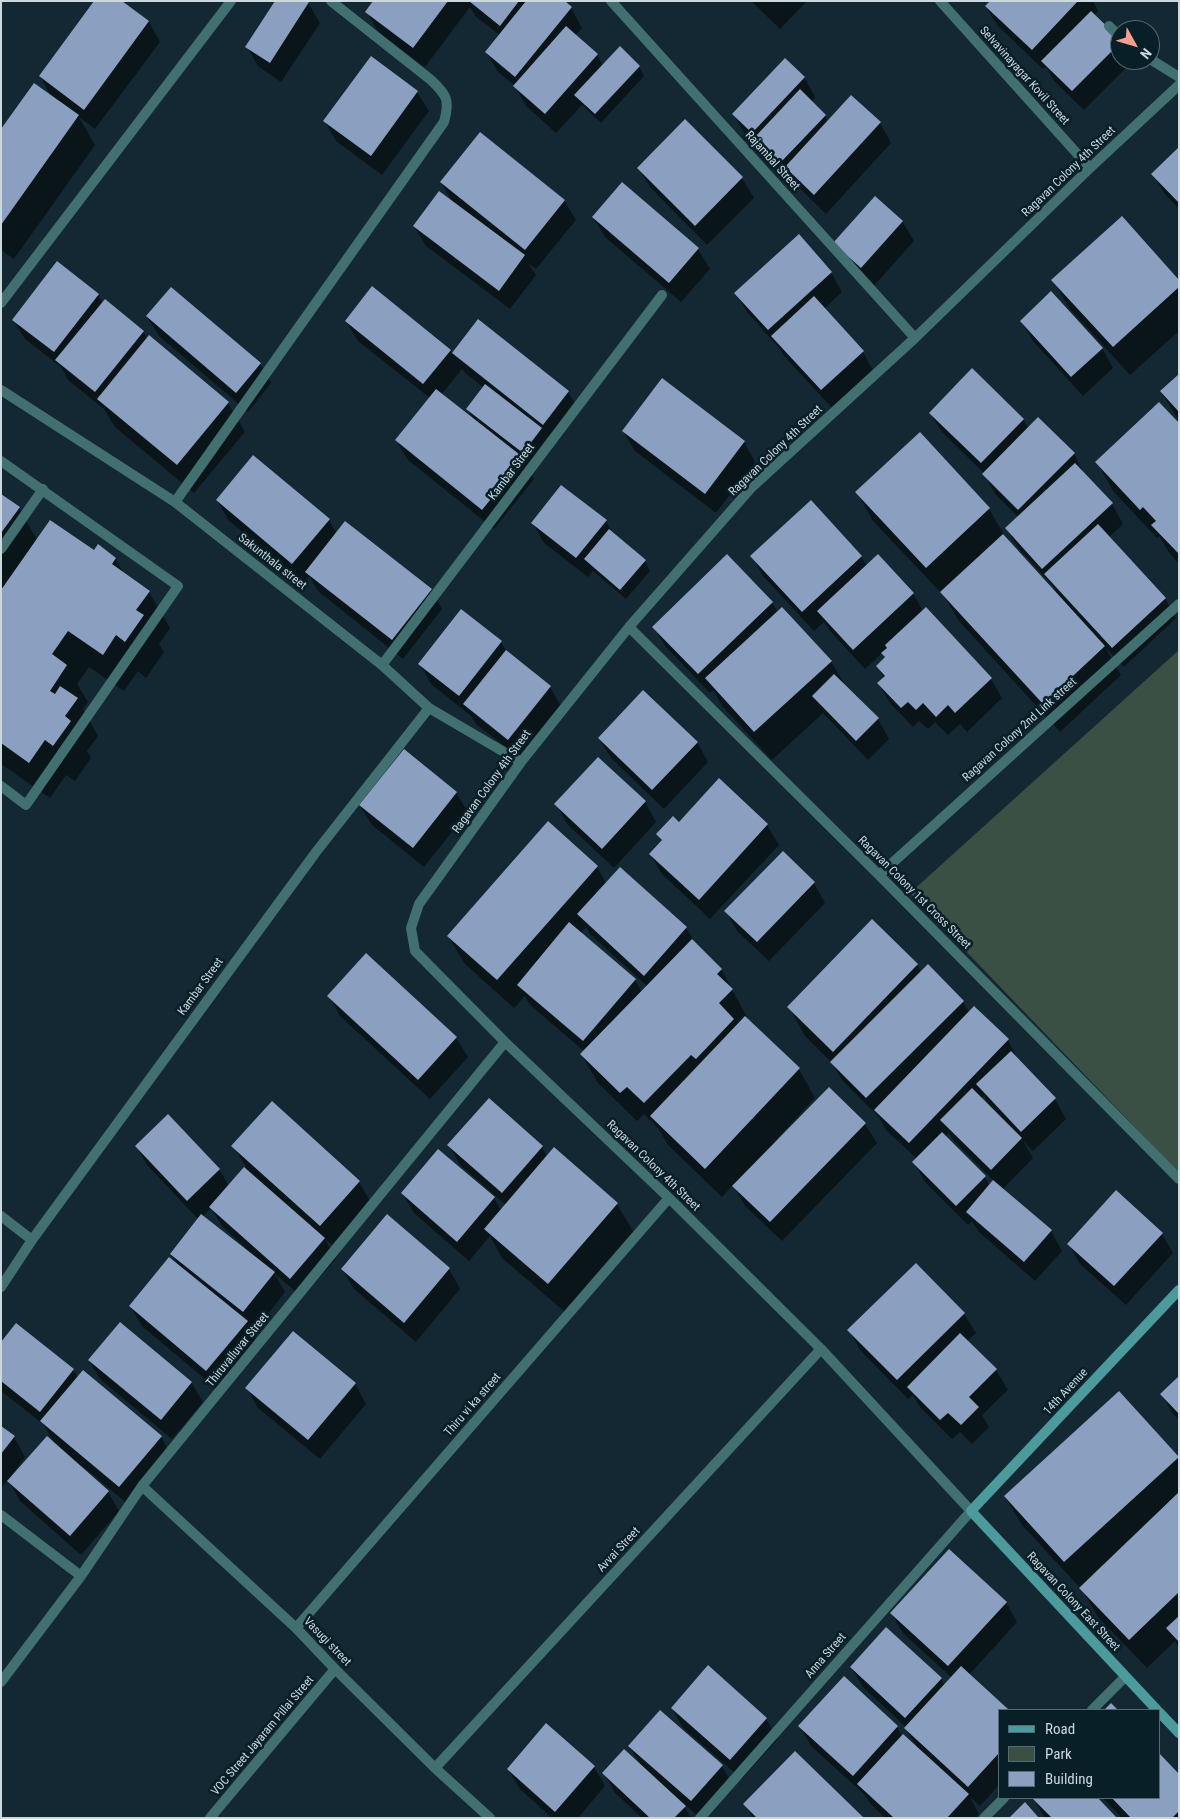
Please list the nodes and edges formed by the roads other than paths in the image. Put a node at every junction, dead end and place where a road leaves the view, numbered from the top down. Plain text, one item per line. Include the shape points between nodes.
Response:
1 (231, 1) edge
2 (331, 1) edge
3 (611, 1) edge
4 (940, 1) edge
5 (1160, 65) edge
6 (1179, 77) edge
7 (1179, 85) edge
8 (1090, 168) junction
9 (662, 295) dead end
10 (1, 303) edge
11 (915, 338) junction
12 (1, 390) edge
13 (1, 461) edge
14 (42, 489) junction
15 (175, 502) junction
16 (1, 549) edge
17 (1179, 604) edge
18 (629, 627) junction
19 (382, 665) junction
20 (428, 708) junction
21 (520, 762) junction
22 (1, 786) edge
23 (879, 875) junction
24 (505, 1042) junction
25 (1179, 1179) edge
26 (669, 1198) junction
27 (1, 1216) edge
28 (32, 1240) junction
29 (1, 1287) edge
30 (1179, 1290) edge
31 (821, 1349) junction
32 (142, 1486) junction
33 (971, 1511) junction
34 (1, 1514) edge
35 (81, 1576) junction
36 (296, 1628) junction
37 (335, 1669) junction
38 (1125, 1677) junction
39 (1, 1682) edge
40 (1093, 1709) edge
41 (1156, 1709) edge
42 (1160, 1713) edge
43 (1179, 1733) edge
44 (435, 1768) junction
45 (1003, 1799) edge
46 (210, 1818) edge
47 (490, 1818) edge
48 (700, 1818) edge
49 (984, 1818) edge

1 - 10 street
2 - 15 street via 445,93 448,107 444,122
3 - 11 street, Rajambal Street
4 - 8 street, Selvavinayagar Kovil Street
5 - 6 street
7 - 8 street, Ragavan Colony 4th Street
8 - 11 street, Ragavan Colony 4th Street
9 - 19 street, Kambar Street
11 - 18 street, Ragavan Colony 4th Street via 752,487
12 - 15 street, Sakunthala street
13 - 14 street
14 - 16 street
14 - 22 street via 178,586 26,805
15 - 19 street, Sakunthala street
17 - 23 street, Ragavan Colony 2nd Link street
18 - 21 street, Ragavan Colony 4th Street
18 - 23 street, Ragavan Colony 1st Cross Street
19 - 20 street, Sakunthala street
20 - 21 street, Sakunthala street
20 - 28 street, Kambar Street via 316,852
21 - 24 street, Ragavan Colony 4th Street via 419,904 411,928 415,951
23 - 25 street, Ragavan Colony 1st Cross Street
24 - 26 street, Ragavan Colony 4th Street
24 - 32 street, Thiruvalluvar Street
26 - 31 street, Ragavan Colony 4th Street
26 - 36 street, Thiru vi ka street
27 - 28 street
28 - 29 street, Kambar Street
30 - 33 street, 14th Avenue
31 - 33 street, Ragavan Colony 4th Street
31 - 44 street, Avvai Street
32 - 35 street, Thiruvalluvar Street
32 - 36 street, Vasugi street
33 - 38 street, Ragavan Colony East Street
33 - 48 street, Anna Street
34 - 35 street
35 - 39 street, Thiruvalluvar Street
36 - 37 street, Vasugi street
37 - 44 street, Vasugi street
37 - 46 street, VOC Street Jayaram Pillai Street
38 - 40 street
38 - 41 street, Ragavan Colony East Street
42 - 43 street, Ragavan Colony East Street
44 - 47 street, Vasugi street
45 - 49 street

